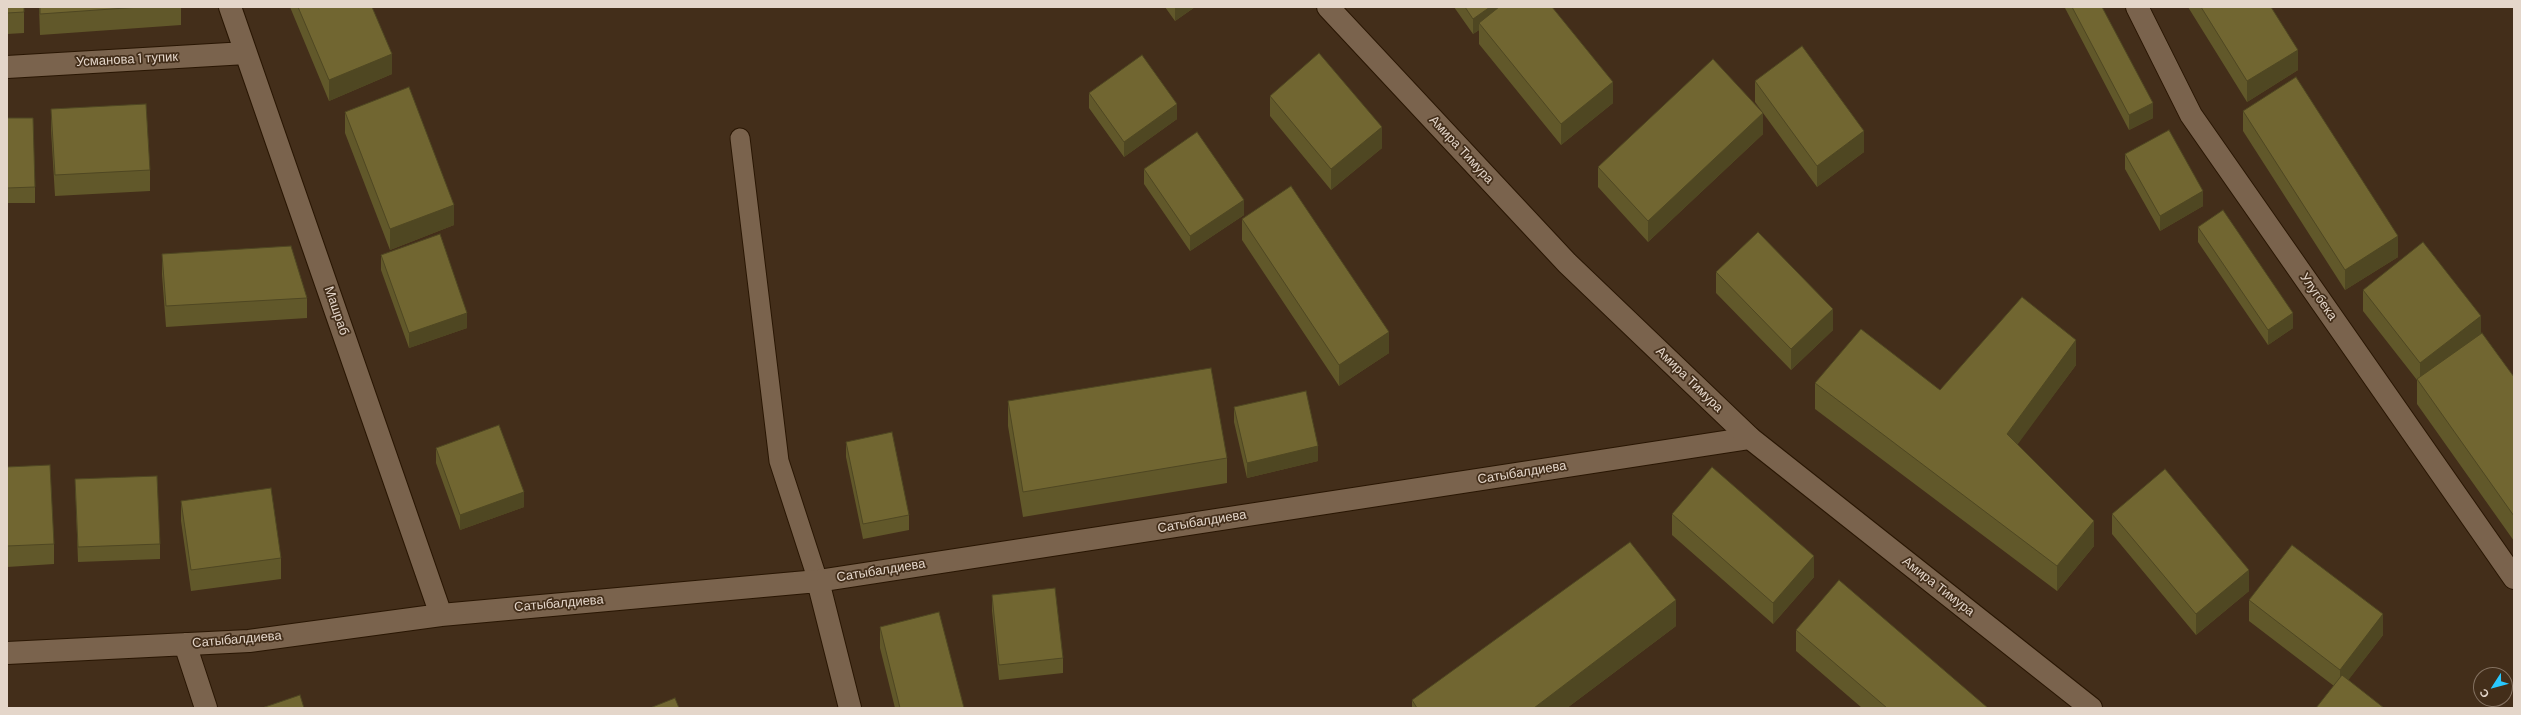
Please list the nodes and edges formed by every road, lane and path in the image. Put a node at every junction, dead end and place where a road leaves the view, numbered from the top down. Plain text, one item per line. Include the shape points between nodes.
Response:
1 (230, 7) edge
2 (1328, 7) edge
3 (2137, 7) edge
4 (246, 53) junction
5 (7, 67) edge
6 (740, 138) dead end
7 (1750, 438) junction
8 (2514, 578) edge
9 (818, 581) junction
10 (441, 615) junction
11 (185, 644) junction
12 (7, 653) edge
13 (206, 708) edge
14 (850, 708) edge
15 (2091, 708) edge

1 - 4 street, Машраб
2 - 7 street, Амира Тимура via 1567,263
3 - 8 street, Улугбека via 2191,115
4 - 5 street, Усманова 1 тупик
4 - 10 street, Машраб
6 - 9 lane via 779,461
7 - 9 street, Сатыбалдиева
7 - 15 street, Амира Тимура
9 - 10 street, Сатыбалдиева
9 - 14 street
10 - 11 street, Сатыбалдиева via 249,641
11 - 12 street, Сатыбалдиева
11 - 13 street

